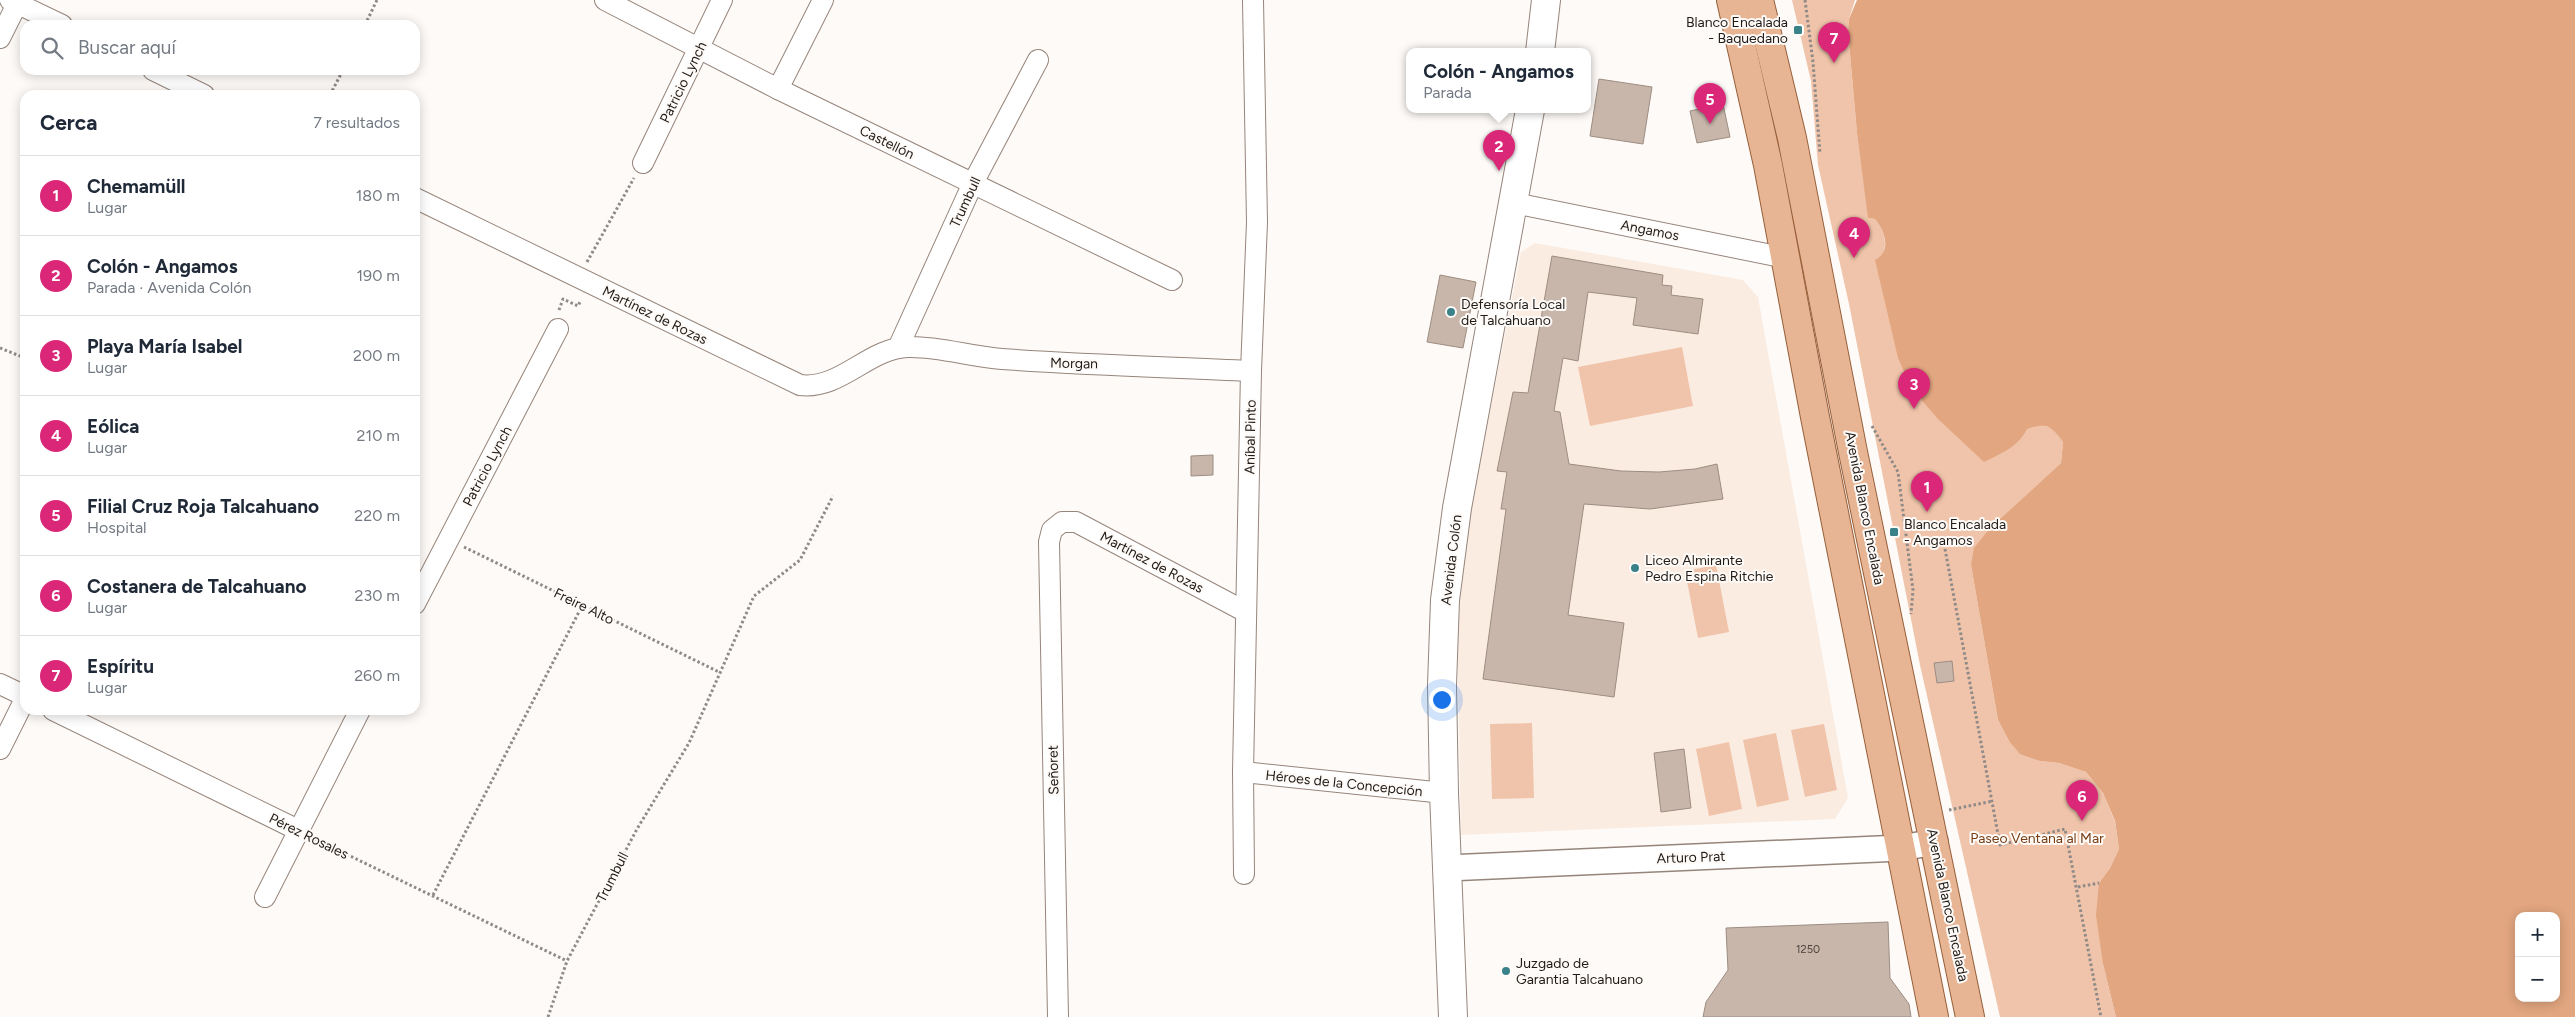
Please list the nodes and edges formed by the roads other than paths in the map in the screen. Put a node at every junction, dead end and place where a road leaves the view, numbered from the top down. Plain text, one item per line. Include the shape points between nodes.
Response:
1 (605, 0) edge
2 (722, 0) edge
3 (823, 0) edge
4 (1253, 0) edge
5 (1546, 0) edge
6 (1731, 0) edge
7 (1759, 0) edge
8 (16, 1) edge
9 (52, 20) edge
10 (0, 38) edge
11 (699, 48) junction
12 (1540, 48) edge
13 (1038, 60) dead end
14 (163, 75) edge
15 (778, 89) junction
16 (194, 90) edge
17 (1529, 113) edge
18 (643, 163) road end
19 (973, 183) junction
20 (420, 200) edge
21 (1514, 203) junction
22 (1786, 258) junction
23 (1172, 280) dead end
24 (562, 321) road end
25 (898, 348) junction
26 (1251, 371) junction
27 (1056, 525) joint
28 (420, 589) edge
29 (1246, 612) junction
30 (0, 684) edge
31 (20, 695) edge
32 (20, 708) edge
33 (63, 715) edge
34 (357, 715) edge
35 (0, 749) edge
36 (1243, 772) junction
37 (1444, 793) junction
38 (298, 830) junction
39 (1942, 831) junction
40 (1901, 848) junction
41 (1447, 868) junction
42 (1244, 874) dead end
43 (265, 898) dead end
44 (1058, 1017) edge
45 (1453, 1017) edge
46 (1934, 1017) edge
47 (1970, 1017) edge

1 - 11 street, Castellón
2 - 11 street, Patricio Lynch
3 - 15 street
4 - 26 street, Aníbal Pinto via 1257,199
5 - 12 main road
6 - 22 main road
7 - 39 main road, Avenida Blanco Encalada via 1792,138 1857,470
8 - 9 street
8 - 10 street
11 - 15 street, Castellón
11 - 18 street, Patricio Lynch
13 - 19 street, Trumbull
14 - 16 street
15 - 19 street, Castellón
17 - 21 main road, Avenida Colón
19 - 23 street, Castellón
19 - 25 street, Trumbull
20 - 25 street, Martínez de Rozas via 800,384 829,383
21 - 22 street, Angamos
21 - 37 main road, Avenida Colón via 1450,554 1442,642
22 - 40 main road
24 - 28 street, Patricio Lynch
25 - 26 street, Morgan via 920,347 995,359 1050,363
26 - 29 street, Aníbal Pinto
27 - 29 street, Martínez de Rozas via 1069,520 1076,522
27 - 44 street, Señoret via 1049,542
29 - 36 street, Aníbal Pinto
30 - 31 street
32 - 35 street
33 - 38 street, Pérez Rosales
34 - 38 street
36 - 37 street, Héroes de la Concepción
36 - 42 street, Aníbal Pinto
37 - 41 main road, Avenida Colón
38 - 43 street
39 - 40 street, Arturo Prat
39 - 47 main road, Avenida Blanco Encalada
40 - 41 street, Arturo Prat
40 - 46 main road
41 - 45 main road, Avenida Colón

